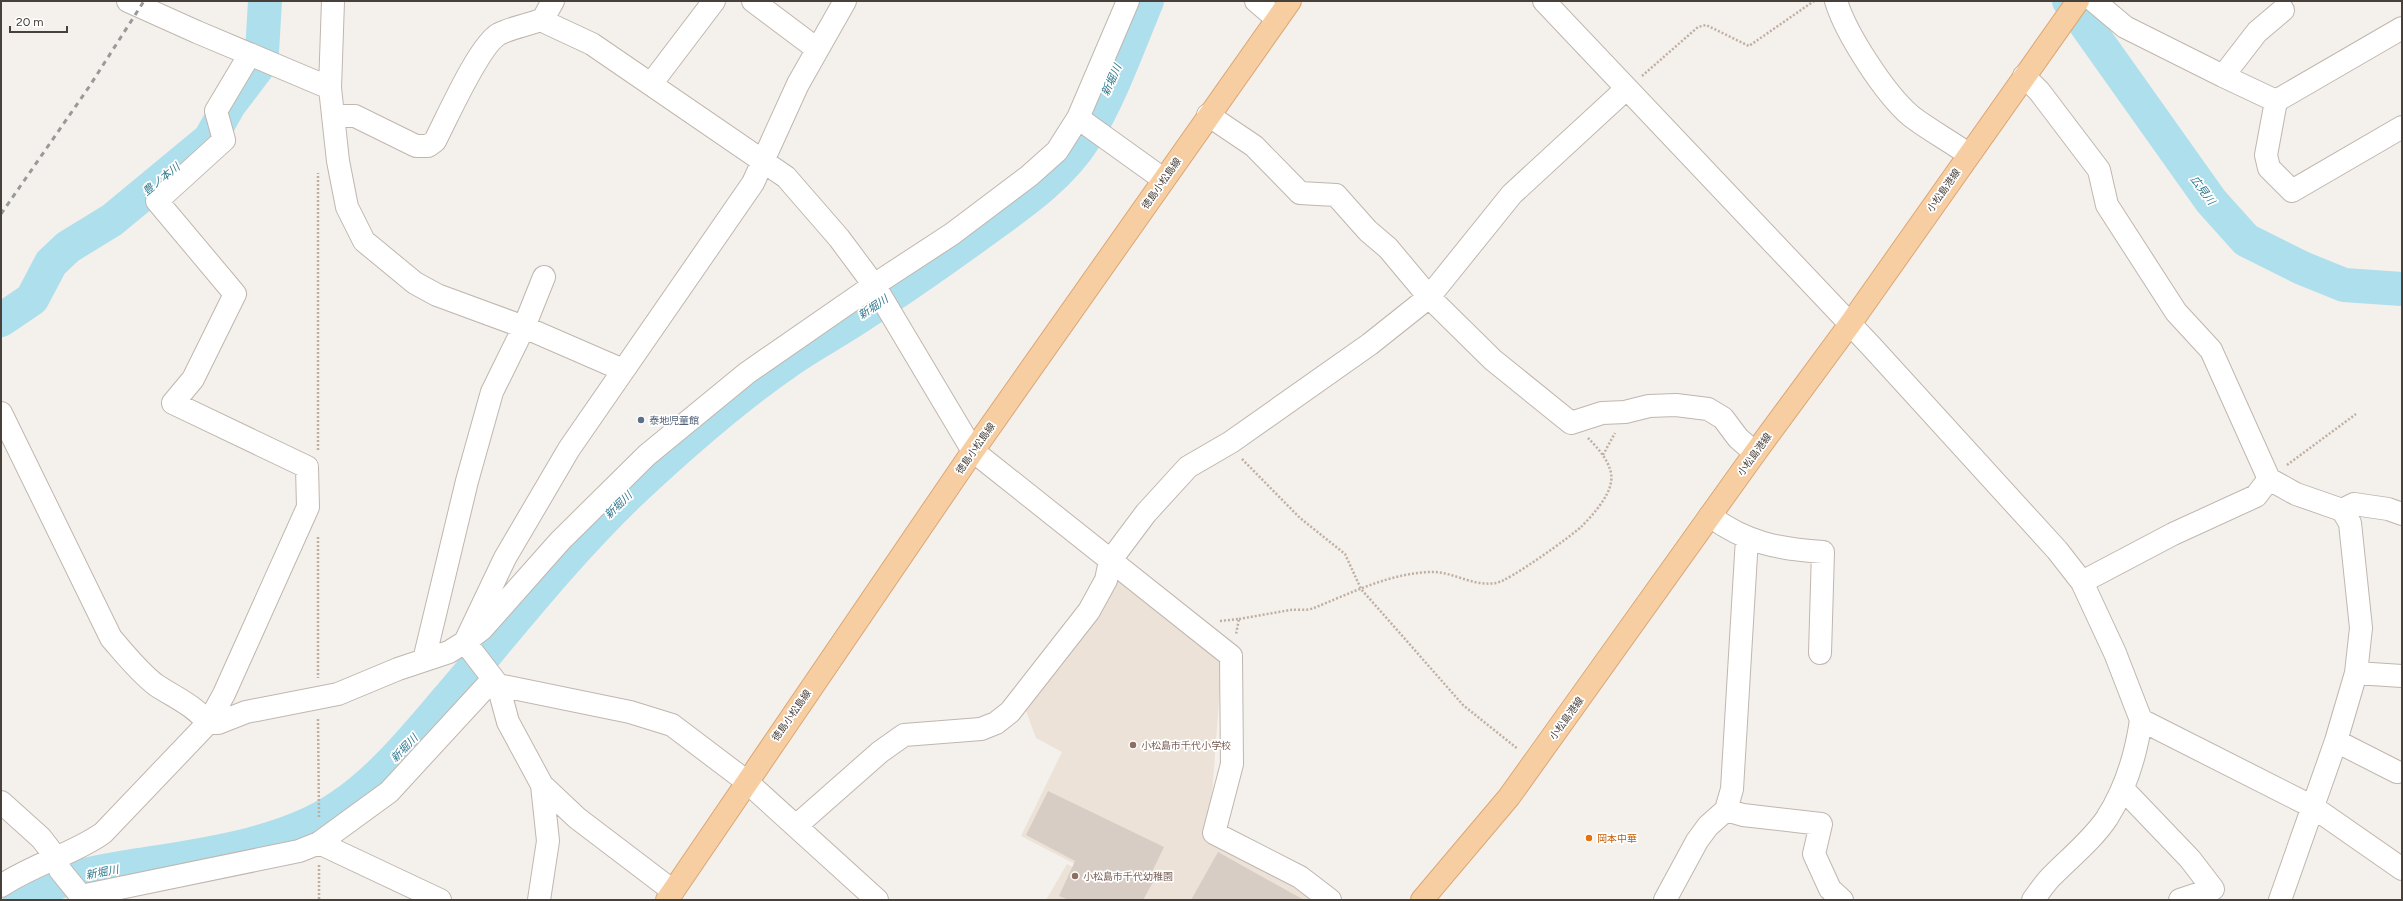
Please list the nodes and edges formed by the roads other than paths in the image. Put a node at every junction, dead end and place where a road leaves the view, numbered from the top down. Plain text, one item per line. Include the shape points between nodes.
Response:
1 (128, 1) edge
2 (333, 1) edge
3 (714, 1) edge
4 (753, 1) edge
5 (845, 1) edge
6 (1128, 1) edge
7 (1256, 1) edge
8 (1290, 1) edge
9 (1544, 1) edge
10 (1836, 1) edge
11 (2094, 1) edge
12 (2074, 7) edge
13 (548, 10) edge
14 (2283, 10) dead end
15 (1277, 19) junction
16 (2402, 28) edge
17 (817, 49) junction
18 (257, 57) junction
19 (2024, 76) junction
20 (2223, 76) junction
21 (651, 84) junction
22 (330, 88) junction
23 (1626, 89) junction
24 (2276, 101) junction
25 (1208, 115) junction
26 (333, 116) junction
27 (1080, 119) junction
28 (2402, 127) edge
29 (1968, 154) junction
30 (763, 161) junction
31 (1163, 179) junction
32 (544, 277) dead end
33 (875, 288) junction
34 (1429, 297) junction
35 (1850, 324) junction
36 (524, 327) junction
37 (623, 370) junction
38 (1, 413) edge
39 (973, 451) junction
40 (1755, 453) junction
41 (2269, 479) junction
42 (2342, 510) junction
43 (2402, 514) edge
44 (1710, 516) junction
45 (1747, 538) junction
46 (1110, 560) junction
47 (2082, 582) junction
48 (468, 646) junction
49 (1820, 653) dead end
50 (424, 660) junction
51 (2356, 673) junction
52 (2402, 676) edge
53 (493, 679) junction
54 (2140, 720) junction
55 (208, 722) junction
56 (2336, 740) junction
57 (2397, 772) dead end
58 (746, 781) junction
59 (542, 785) junction
60 (2123, 789) junction
61 (1, 802) edge
62 (2313, 806) junction
63 (1726, 810) junction
64 (796, 826) junction
65 (319, 843) junction
66 (57, 863) junction
67 (2402, 869) edge
68 (1, 886) edge
69 (676, 892) edge
70 (78, 896) edge
71 (440, 900) edge
72 (539, 900) edge
73 (877, 900) edge
74 (1330, 900) edge
75 (1422, 900) edge
76 (1665, 900) edge
77 (1842, 900) edge
78 (2033, 900) edge
79 (2180, 900) edge
80 (2280, 900) edge

1 - 18 street
2 - 22 street
3 - 21 street
4 - 17 street
5 - 17 street
6 - 27 street
7 - 15 street
8 - 15 main road, 徳島小松島線
9 - 23 street
10 - 29 street via 1849,31 1894,100 1912,117
11 - 20 street via 2125,27
12 - 19 main road, 小松島港線
13 - 21 street via 547,23 592,44
13 - 26 street via 499,34 490,42 475,64 435,141 428,146 416,146 355,116
14 - 20 street via 2257,32
15 - 25 main road, 徳島小松島線
16 - 24 street
17 - 30 street
18 - 22 street
18 - 55 street via 216,111 224,140 157,201 235,294 193,379 173,403 307,467 308,507 224,694
19 - 29 main road, 小松島港線
19 - 41 street via 2039,91 2099,170 2107,204 2176,312 2211,350
20 - 24 street
21 - 30 street
22 - 26 street
23 - 34 street via 1512,194
23 - 35 street
24 - 28 street via 2266,155 2269,168 2292,191
25 - 31 main road, 徳島小松島線
25 - 34 street via 1254,146 1300,193 1336,194 1368,232 1388,248
26 - 36 street via 347,208 364,241 415,283 436,295
27 - 31 street
27 - 33 street via 1057,151 1029,176
29 - 35 main road, 小松島港線
30 - 33 street via 786,177 839,238
30 - 37 street via 740,202
31 - 39 main road, 徳島小松島線
32 - 36 street
33 - 39 street
33 - 48 street via 747,373 647,455 560,541
34 - 40 street via 1493,360 1571,423 1602,413 1625,412 1649,406 1676,405 1708,409 1723,418 1738,438
34 - 46 street via 1370,344 1231,442 1188,467 1146,513
35 - 40 main road, 小松島港線
35 - 47 street via 2057,550
36 - 37 street
36 - 50 street via 492,392 466,481
37 - 48 street via 569,449 505,558
38 - 55 street via 111,638 156,684 193,707
39 - 46 street
39 - 58 main road, 徳島小松島線
40 - 44 main road, 小松島港線
41 - 42 street via 2296,494
41 - 47 street via 2256,496 2173,534
42 - 43 street via 2354,504 2388,509
42 - 51 street via 2350,523 2361,628
44 - 45 street via 1729,531
44 - 75 main road, 小松島港線 via 1509,797
45 - 49 street via 1783,549 1823,552
45 - 63 street via 1732,789
46 - 64 street via 1106,580 1088,611 1010,712 996,723 981,729 904,735 880,752
46 - 74 street via 1231,656 1232,764 1214,833 1300,877
47 - 54 street via 2115,653
48 - 50 street
48 - 53 street
50 - 55 street via 338,694 246,712 218,723
51 - 52 street
51 - 56 street
53 - 58 street via 630,712 672,725
53 - 59 street via 508,722
53 - 65 street via 389,792
54 - 60 street via 2137,745
54 - 62 street
55 - 66 street via 102,833
56 - 57 street
56 - 62 street
58 - 64 street
58 - 69 main road, 徳島小松島線
59 - 69 street via 577,818
59 - 72 street via 548,842
60 - 78 street via 2106,819
60 - 79 street via 2190,859 2213,889
61 - 66 street via 41,838
62 - 67 street
62 - 80 street
63 - 76 street via 1697,841
63 - 77 street via 1743,816 1821,824 1814,854 1830,889
64 - 73 street
65 - 70 street via 299,851
65 - 71 street
66 - 68 street
66 - 70 street

